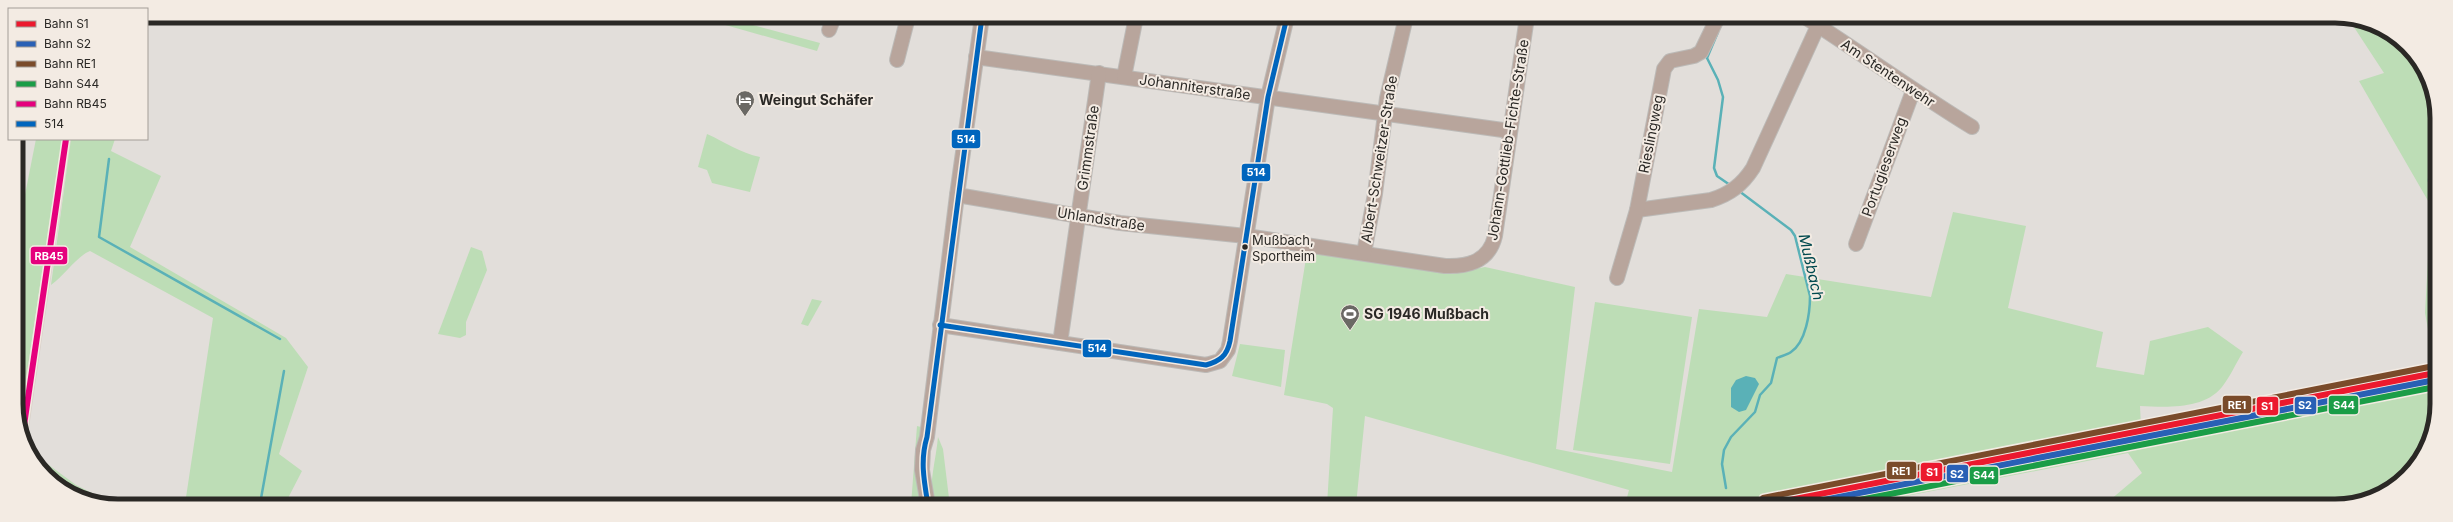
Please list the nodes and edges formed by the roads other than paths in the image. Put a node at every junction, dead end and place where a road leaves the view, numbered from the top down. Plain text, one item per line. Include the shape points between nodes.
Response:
1 (832, 23) edge
2 (907, 23) edge
3 (981, 23) edge
4 (1135, 23) edge
5 (1286, 23) edge
6 (1405, 23) edge
7 (1526, 23) edge
8 (1715, 23) edge
9 (1820, 23) edge
10 (1821, 23) edge
11 (829, 30) dead end
12 (976, 57) junction
13 (898, 60) dead end
14 (1099, 73) junction
15 (1124, 77) junction
16 (1912, 90) junction
17 (1268, 97) junction
18 (1384, 115) junction
19 (1972, 127) dead end
20 (1510, 132) junction
21 (957, 195) junction
22 (1637, 210) junction
23 (1078, 216) junction
24 (1246, 236) junction
25 (1856, 244) dead end
26 (1364, 253) junction
27 (1618, 278) dead end
28 (940, 325) junction
29 (1060, 343) junction
30 (927, 499) edge

1 - 11 street
2 - 13 street
3 - 12 street
4 - 15 street
5 - 17 street
6 - 18 street, Albert-Schweitzer-Straße
7 - 20 street, Johann-Gottlieb-Fichte-Straße
8 - 22 street, Rieslingweg via 1701,52 1670,61 1665,65
9 - 22 street via 1753,168 1736,188 1711,200
10 - 16 street, Am Stentenwehr
12 - 14 street, Johanniterstraße
12 - 21 street
14 - 15 street, Johanniterstraße
14 - 23 street, Grimmstraße
15 - 17 street, Johanniterstraße
16 - 19 street, Am Stentenwehr
16 - 25 street, Portugieserweg
17 - 18 street, Johanniterstraße
17 - 24 street
18 - 20 street, Johanniterstraße
18 - 26 street, Albert-Schweitzer-Straße via 1375,194
20 - 26 street, Johann-Gottlieb-Fichte-Straße via 1495,236 1486,255 1476,263 1458,267
21 - 23 street, Uhlandstraße
21 - 28 street
22 - 27 street, Rieslingweg
23 - 24 street, Uhlandstraße via 1149,227
23 - 29 street, Grimmstraße
24 - 26 street, Johann-Gottlieb-Fichte-Straße
24 - 29 street via 1230,341 1228,350 1220,361 1206,365
28 - 29 street
28 - 30 street via 927,437 930,463

